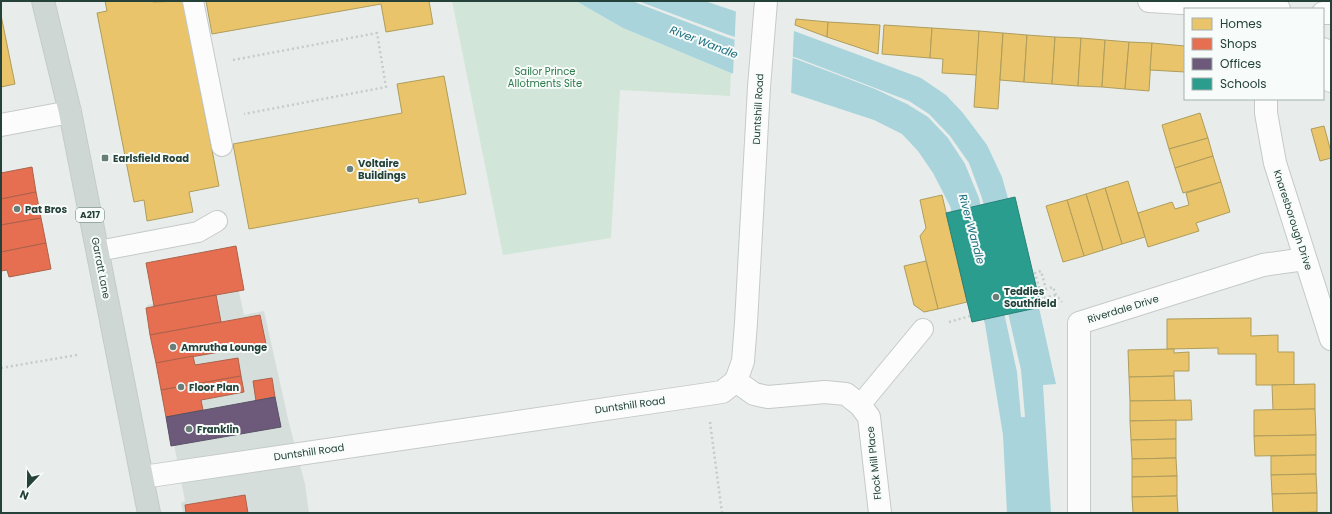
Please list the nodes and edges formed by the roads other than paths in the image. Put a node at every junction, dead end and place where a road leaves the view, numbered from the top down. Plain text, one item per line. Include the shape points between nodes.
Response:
1 (43, 1) edge
2 (193, 1) edge
3 (1149, 1) edge
4 (766, 4) edge
5 (1257, 8) edge
6 (1324, 53) edge
7 (1331, 81) edge
8 (1266, 100) edge
9 (70, 112) junction
10 (1, 125) edge
11 (222, 146) dead end
12 (217, 221) dead end
13 (98, 251) junction
14 (1305, 259) junction
15 (923, 329) dead end
16 (1331, 339) edge
17 (736, 381) junction
18 (860, 405) junction
19 (142, 477) junction
20 (149, 513) edge
21 (880, 513) edge
22 (1080, 513) edge

1 - 9 main road, Garratt Lane / A217
2 - 11 lane
3 - 5 street
4 - 17 street, Duntshill Road via 746,324 743,361
6 - 7 street
8 - 14 street, Knaresborough Drive via 1275,163
9 - 10 street
9 - 13 main road, Garratt Lane / A217
12 - 13 lane via 198,232
13 - 19 main road, Garratt Lane / A217
14 - 16 street, Knaresborough Drive
14 - 22 street, Riverdale Drive via 1263,265 1079,323
15 - 18 lane
17 - 18 street, Flock Mill Place via 761,396 825,392 846,394
17 - 19 street, Duntshill Road via 722,392
18 - 21 street, Flock Mill Place via 869,417
19 - 20 main road, Garratt Lane / A217

